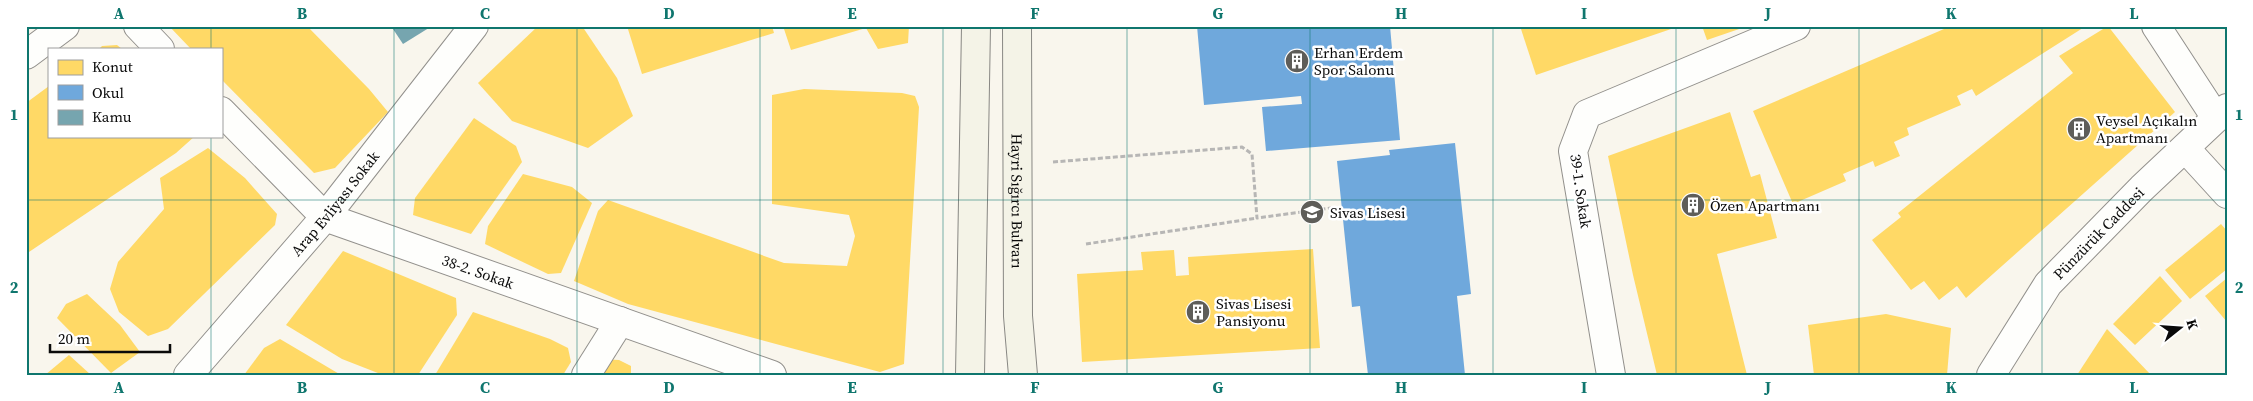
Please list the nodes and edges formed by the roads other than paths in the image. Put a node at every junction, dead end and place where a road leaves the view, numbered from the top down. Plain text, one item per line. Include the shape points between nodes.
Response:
1 (65, 26) edge
2 (138, 26) edge
3 (474, 26) edge
4 (976, 26) edge
5 (1017, 26) edge
6 (1796, 26) edge
7 (2156, 26) edge
8 (159, 48) edge
9 (26, 55) edge
10 (222, 112) edge
11 (2222, 113) edge
12 (2185, 148) junction
13 (2227, 194) edge
14 (324, 217) junction
15 (620, 321) junction
16 (188, 375) edge
17 (586, 375) edge
18 (772, 375) edge
19 (970, 375) edge
20 (1023, 375) edge
21 (1611, 375) edge
22 (1991, 375) edge

1 - 9 street
2 - 8 street
3 - 14 street, Arap Evliyası Sokak
4 - 19 main road
5 - 20 main road, Hayri Sığırcı Bulvarı via 1018,316
6 - 21 street, 39-1. Sokak via 1587,114 1573,150
7 - 11 street
10 - 14 street, 38-2. Sokak
11 - 12 street, Pünzürük Caddesi
12 - 13 street
12 - 22 street, Pünzürük Caddesi via 2048,284
14 - 15 street, 38-2. Sokak
14 - 16 street, Arap Evliyası Sokak
15 - 17 street
15 - 18 street, 38-2. Sokak

